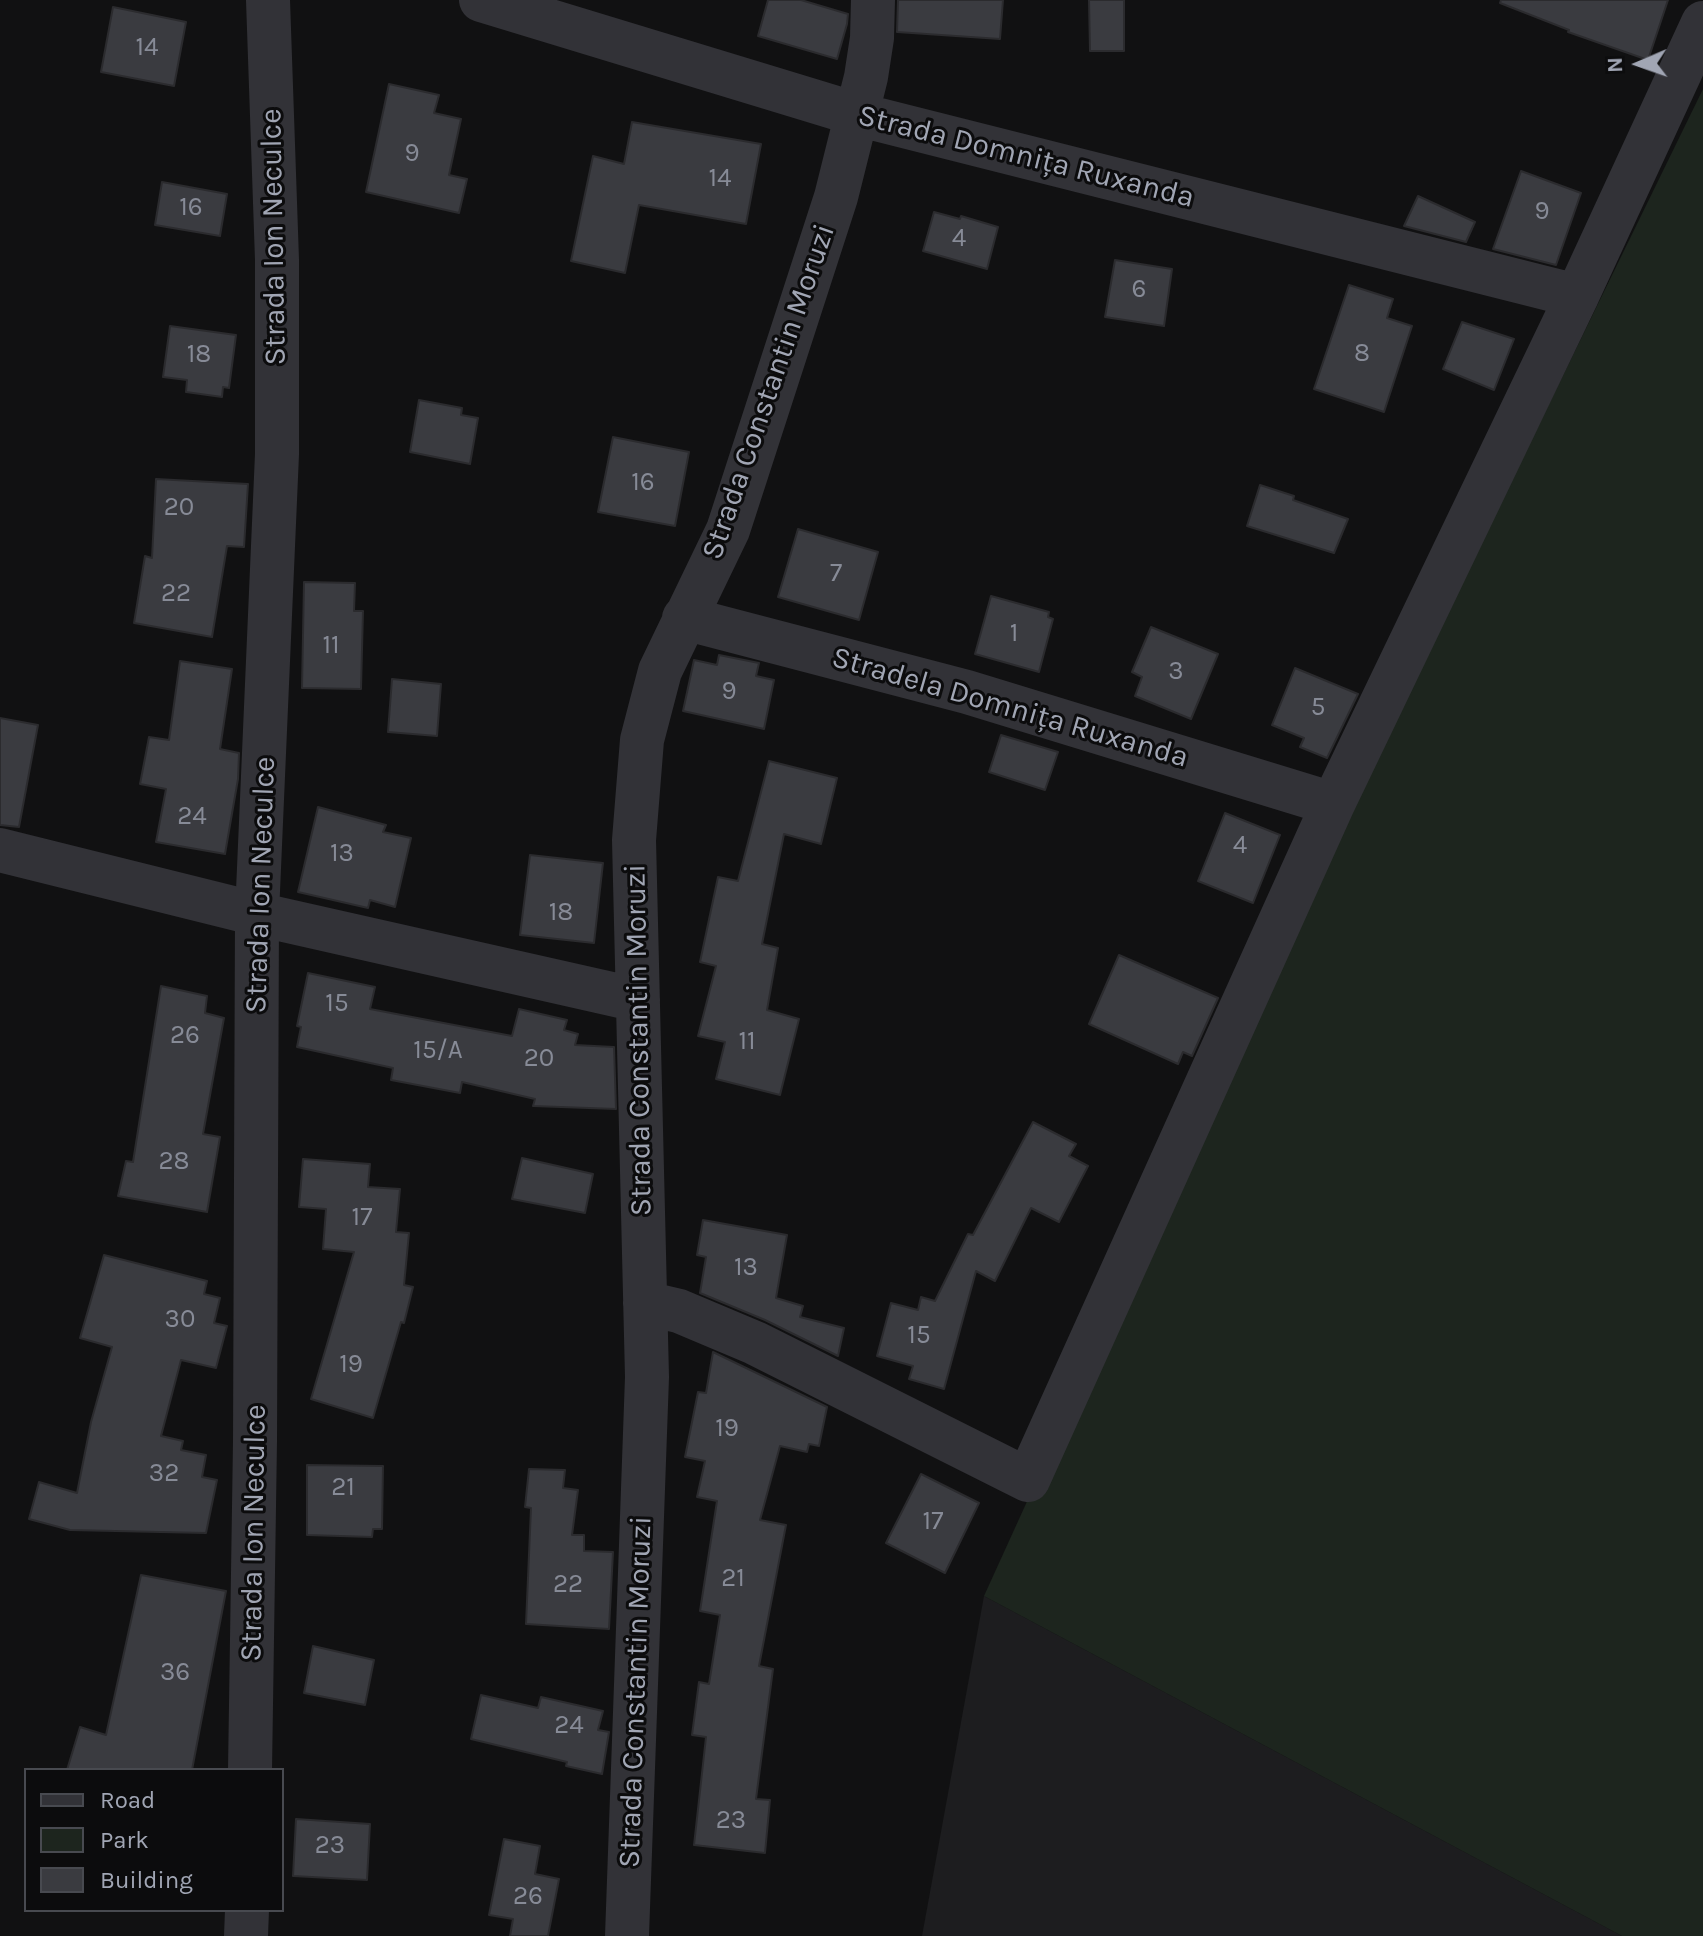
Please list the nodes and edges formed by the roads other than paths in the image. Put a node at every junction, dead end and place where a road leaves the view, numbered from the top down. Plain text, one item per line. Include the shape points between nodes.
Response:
1 (268, 0) edge
2 (481, 0) edge
3 (873, 0) edge
4 (1703, 23) edge
5 (856, 114) junction
6 (1577, 296) junction
7 (684, 618) junction
8 (1333, 804) junction
9 (0, 850) edge
10 (257, 914) junction
11 (638, 1000) junction
12 (645, 1303) junction
13 (250, 1768) edge
14 (247, 1912) edge
15 (246, 1936) edge
16 (627, 1936) edge

1 - 10 street, Strada Ion Neculce via 277,454
2 - 5 street, Strada Domnița Ruxanda
3 - 5 street, Strada Constantin Moruzi via 872,38
4 - 6 street
5 - 6 street, Strada Domnița Ruxanda
5 - 7 street, Strada Constantin Moruzi via 836,197 728,530
6 - 8 street
7 - 8 street, Stradela Domnița Ruxanda via 967,692
7 - 11 street, Strada Constantin Moruzi via 660,671 642,740 634,840
8 - 12 street via 1028,1480 755,1343 679,1311
9 - 10 street
10 - 11 street
10 - 13 street, Strada Ion Neculce
11 - 12 street, Strada Constantin Moruzi
12 - 16 street, Strada Constantin Moruzi via 647,1377
14 - 15 street

